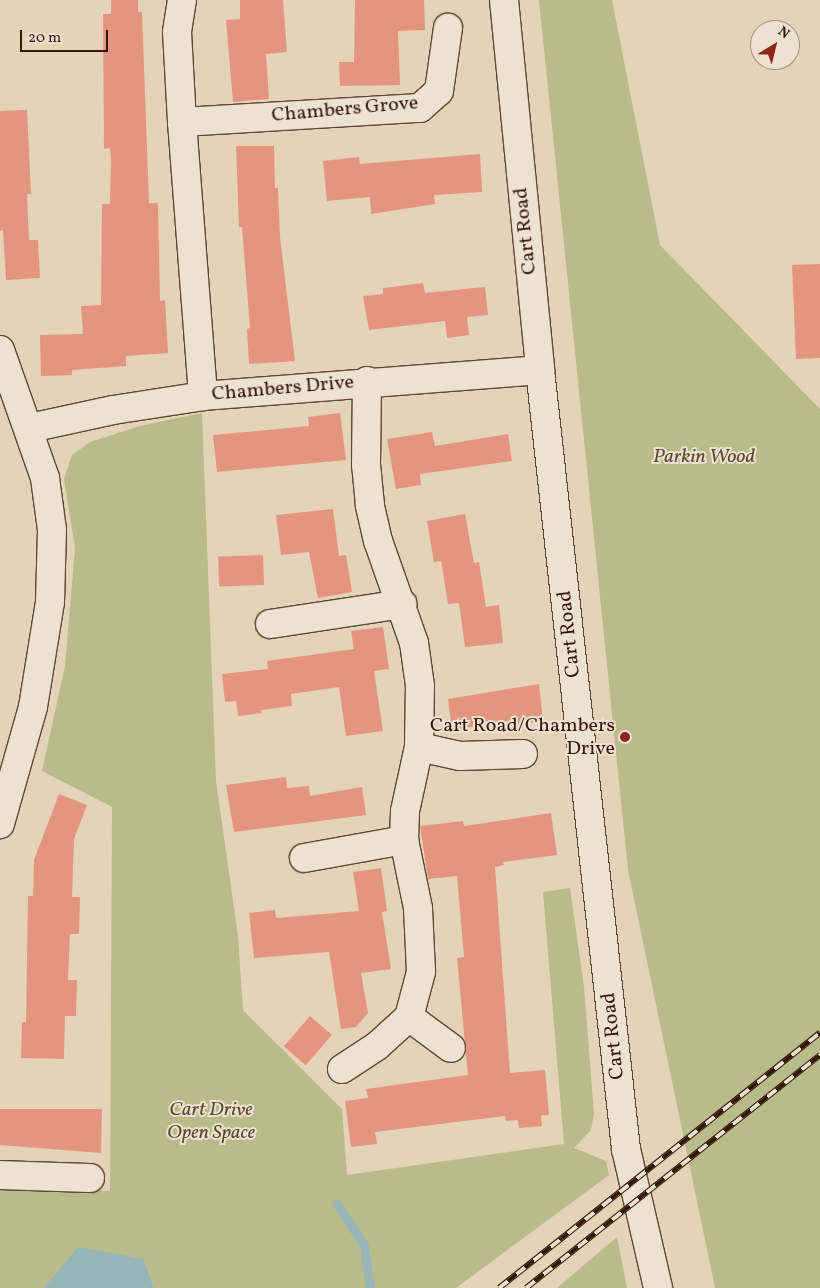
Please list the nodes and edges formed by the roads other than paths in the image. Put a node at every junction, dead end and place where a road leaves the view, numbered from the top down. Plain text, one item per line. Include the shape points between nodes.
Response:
1 (182, 0) edge
2 (504, 0) edge
3 (448, 28) dead end
4 (182, 122) junction
5 (0, 350) edge
6 (540, 370) junction
7 (367, 381) junction
8 (203, 396) junction
9 (30, 428) junction
10 (402, 604) junction
11 (270, 624) dead end
12 (419, 747) junction
13 (523, 754) dead end
14 (0, 824) edge
15 (404, 840) junction
16 (304, 858) dead end
17 (409, 1017) junction
18 (451, 1048) dead end
19 (342, 1069) dead end
20 (0, 1175) edge
21 (90, 1178) dead end
22 (656, 1276) edge

1 - 4 street via 178,32
2 - 6 street, Cart Road
3 - 4 street, Chambers Grove via 439,91 420,108
4 - 8 street
5 - 9 street
6 - 7 street, Chambers Drive
6 - 22 street, Cart Road via 626,1149
7 - 8 street, Chambers Drive
7 - 10 street via 366,464 370,505 378,541
8 - 9 street, Chambers Drive via 113,410
9 - 14 street via 46,478 52,530 50,602 33,707
10 - 11 street
10 - 12 street via 414,643 420,686
12 - 13 street via 460,756
12 - 15 street via 405,811
15 - 16 street
15 - 17 street via 422,939 421,972
17 - 18 street
17 - 19 street via 378,1046
20 - 21 street

